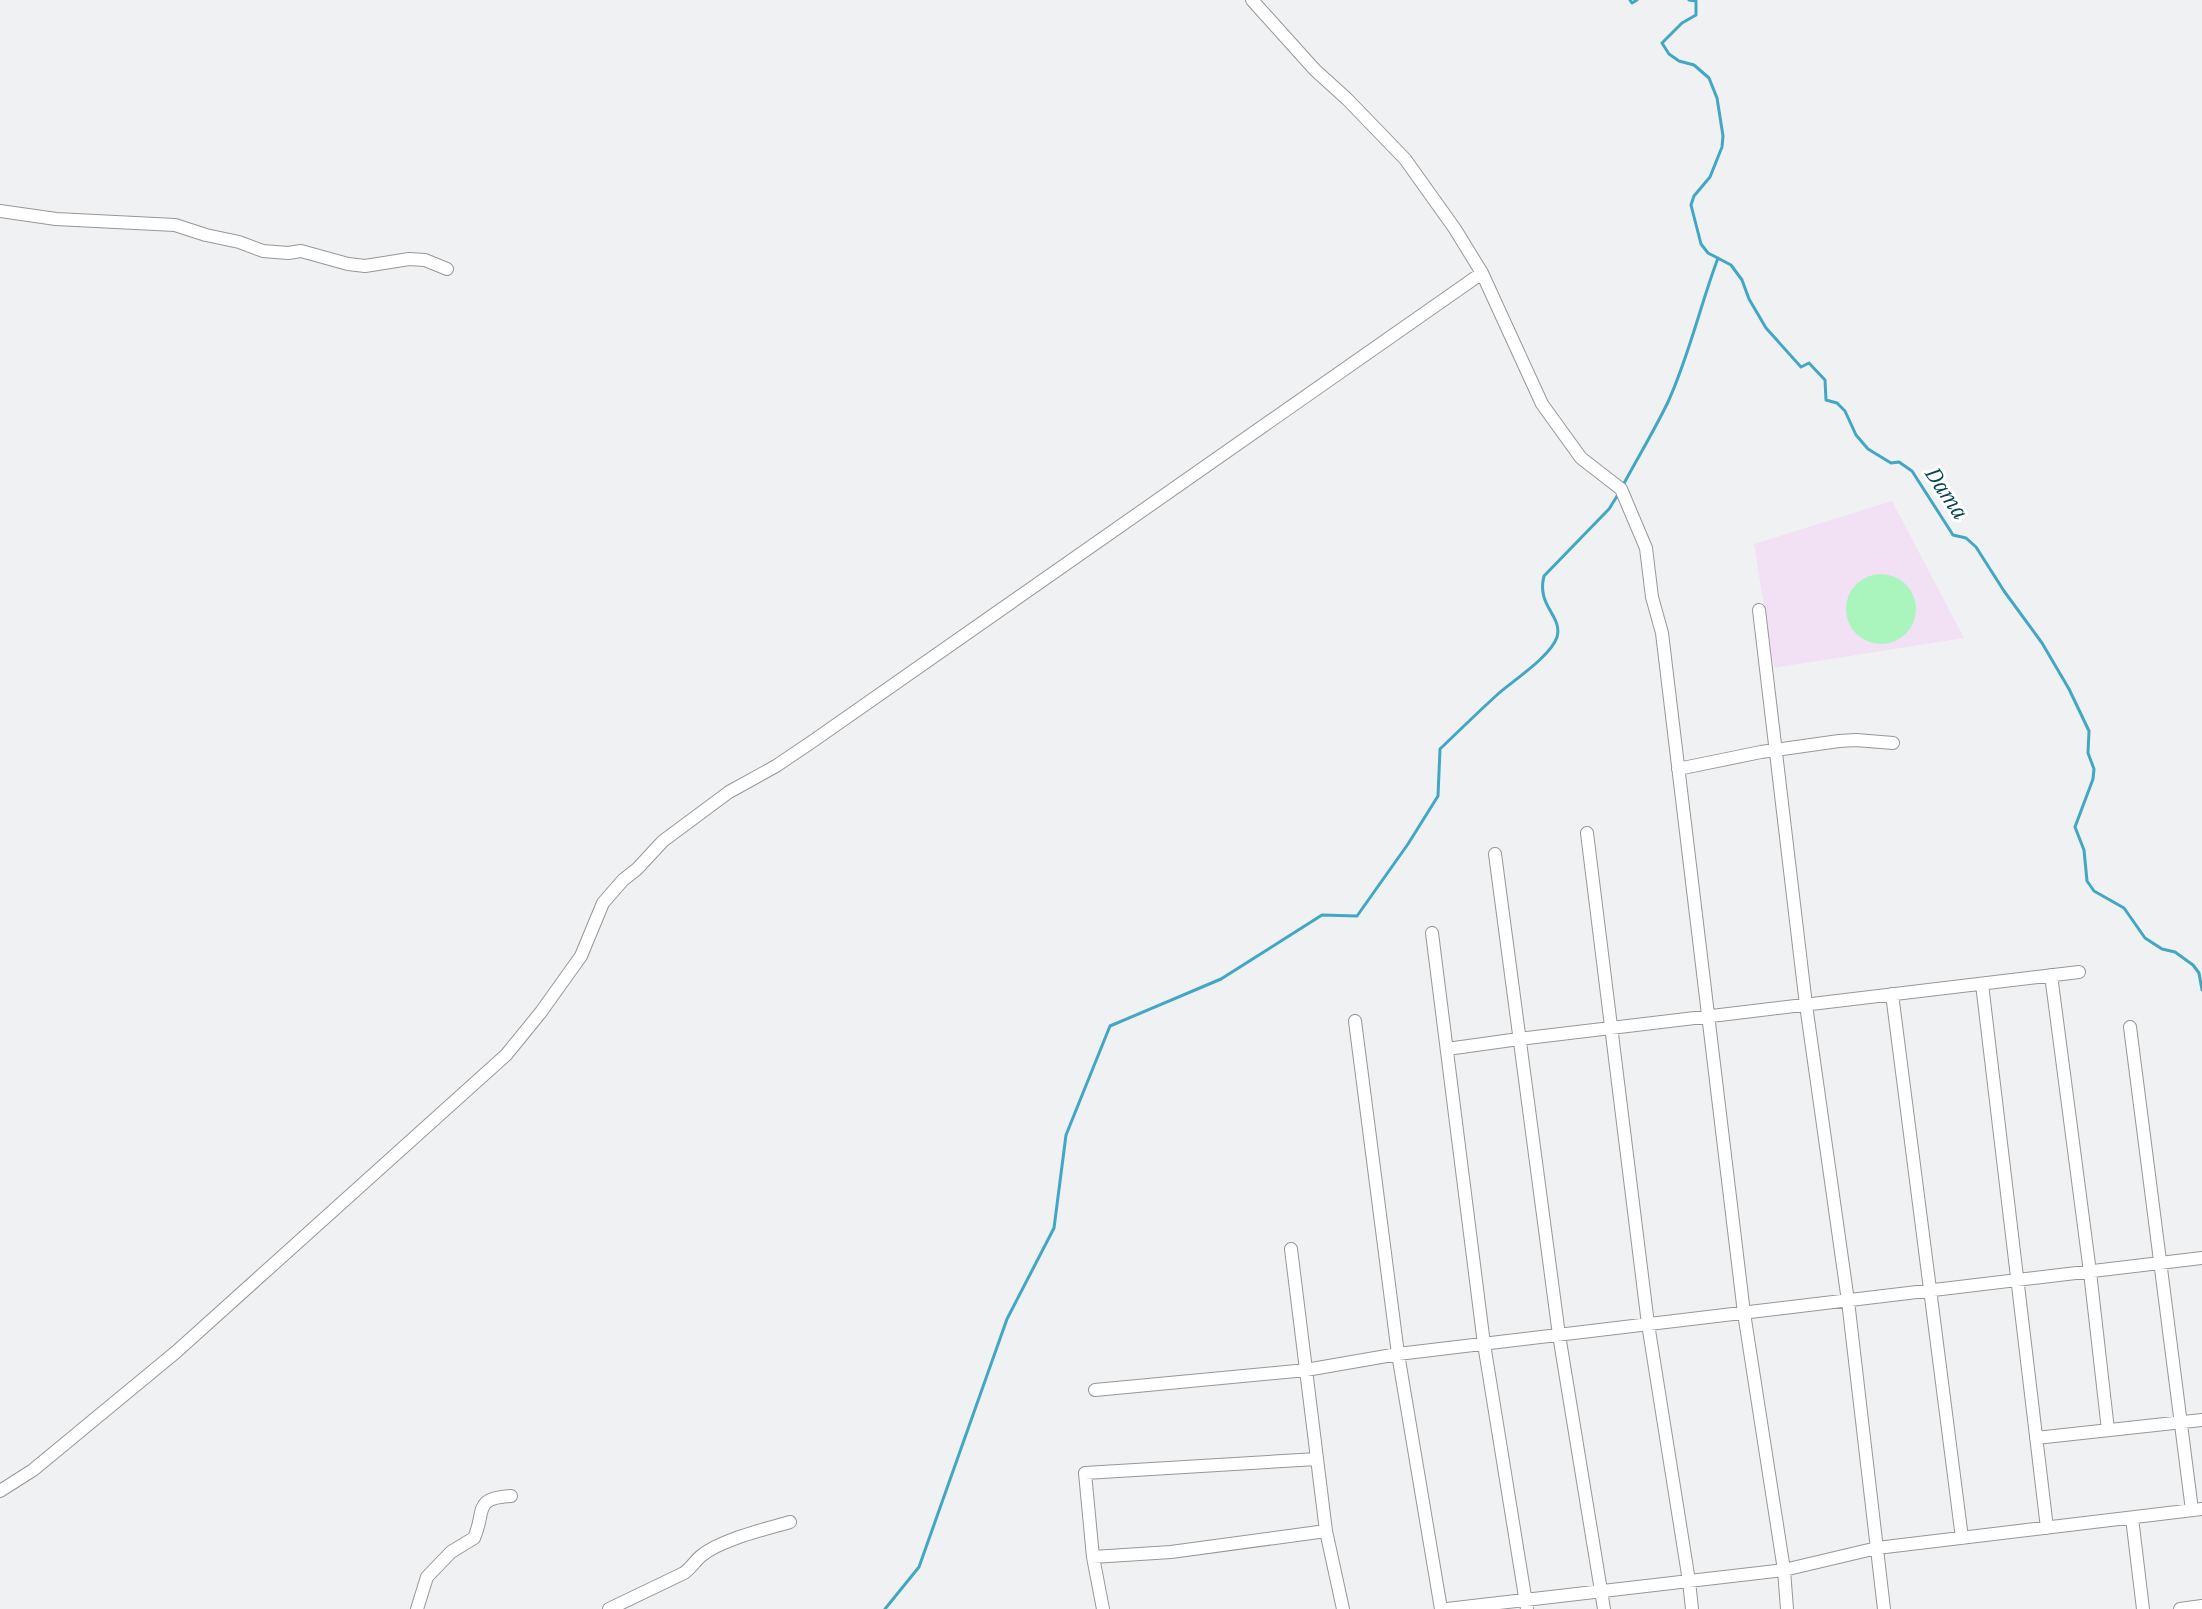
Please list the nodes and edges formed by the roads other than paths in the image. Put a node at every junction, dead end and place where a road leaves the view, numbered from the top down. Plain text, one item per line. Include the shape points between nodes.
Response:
1 (1252, 0) edge
2 (0, 211) edge
3 (447, 269) dead end
4 (1482, 273) junction
5 (1759, 610) dead end
6 (1893, 743) dead end
7 (1776, 750) junction
8 (1678, 769) junction
9 (1587, 832) dead end
10 (1495, 854) dead end
11 (1432, 933) dead end
12 (2079, 972) dead end
13 (2051, 975) junction
14 (1982, 984) junction
15 (1892, 994) junction
16 (1806, 1005) junction
17 (1708, 1016) junction
18 (1354, 1021) dead end
19 (2130, 1027) dead end
20 (1611, 1028) junction
21 (1519, 1039) junction
22 (1447, 1049) junction
23 (1291, 1248) dead end
24 (2202, 1258) edge
25 (2160, 1263) junction
26 (2090, 1272) junction
27 (2018, 1280) junction
28 (1930, 1291) junction
29 (1848, 1301) junction
30 (1744, 1313) junction
31 (1648, 1324) junction
32 (1559, 1335) junction
33 (1484, 1344) junction
34 (1398, 1354) junction
35 (1306, 1370) junction
36 (1095, 1390) dead end
37 (2202, 1420) edge
38 (2180, 1422) junction
39 (2108, 1430) junction
40 (2037, 1438) junction
41 (1317, 1459) junction
42 (0, 1491) edge
43 (511, 1496) dead end
44 (2197, 1510) edge
45 (2132, 1518) junction
46 (790, 1522) dead end
47 (2047, 1528) junction
48 (1326, 1531) junction
49 (1962, 1538) junction
50 (1877, 1548) junction
51 (1093, 1557) junction
52 (1784, 1570) junction
53 (1689, 1581) junction
54 (1602, 1591) junction
55 (1527, 1604) edge
56 (2202, 1606) edge
57 (417, 1609) edge
58 (609, 1609) edge
59 (1103, 1609) edge
60 (1343, 1609) edge
61 (1441, 1609) edge
62 (1447, 1609) edge
63 (1604, 1609) edge
64 (1692, 1609) edge
65 (1787, 1609) edge
66 (1884, 1609) edge
67 (2143, 1609) edge
68 (2180, 1609) edge

1 - 4 street via 1315,70 1405,159
2 - 3 street via 56,219 175,225 263,251 301,250 356,266 409,259 425,260
4 - 8 street via 1542,404 1581,458 1621,489 1646,548 1652,597 1662,633
4 - 42 street via 813,741 729,792 663,842 603,903 581,956 506,1055 176,1352 33,1470
5 - 7 street
6 - 7 street via 1839,741
7 - 8 street
7 - 16 street
8 - 17 street
9 - 20 street
10 - 21 street
11 - 22 street
12 - 13 street
13 - 14 street
13 - 26 street
14 - 15 street
14 - 27 street
15 - 16 street
15 - 28 street
16 - 17 street
16 - 29 street
17 - 20 street
17 - 30 street
18 - 34 street
19 - 25 street
20 - 21 street
20 - 31 street
21 - 22 street
21 - 32 street
22 - 33 street
23 - 35 street
24 - 25 street
25 - 26 street
25 - 38 street
26 - 27 street
26 - 39 street
27 - 28 street
27 - 40 street
28 - 29 street
28 - 49 street
29 - 30 street
29 - 50 street
30 - 31 street
30 - 52 street
31 - 32 street
31 - 53 street
32 - 33 street
32 - 54 street
33 - 34 street
33 - 55 street
34 - 35 street
34 - 61 street
35 - 36 street
35 - 41 street
37 - 38 street
38 - 39 street
38 - 44 street
39 - 40 street
40 - 47 street
41 - 48 street
41 - 51 street via 1085,1473
43 - 57 street via 487,1501 482,1507 474,1538 427,1576
44 - 45 street
45 - 47 street
45 - 67 street
46 - 58 street via 716,1547 700,1556 684,1573
47 - 49 street
48 - 51 street via 1171,1552
48 - 60 street
49 - 50 street
50 - 52 street
50 - 66 street
51 - 59 street
52 - 53 street
52 - 65 street
53 - 54 street
53 - 64 street
54 - 55 street
54 - 63 street
55 - 62 street
56 - 68 street

